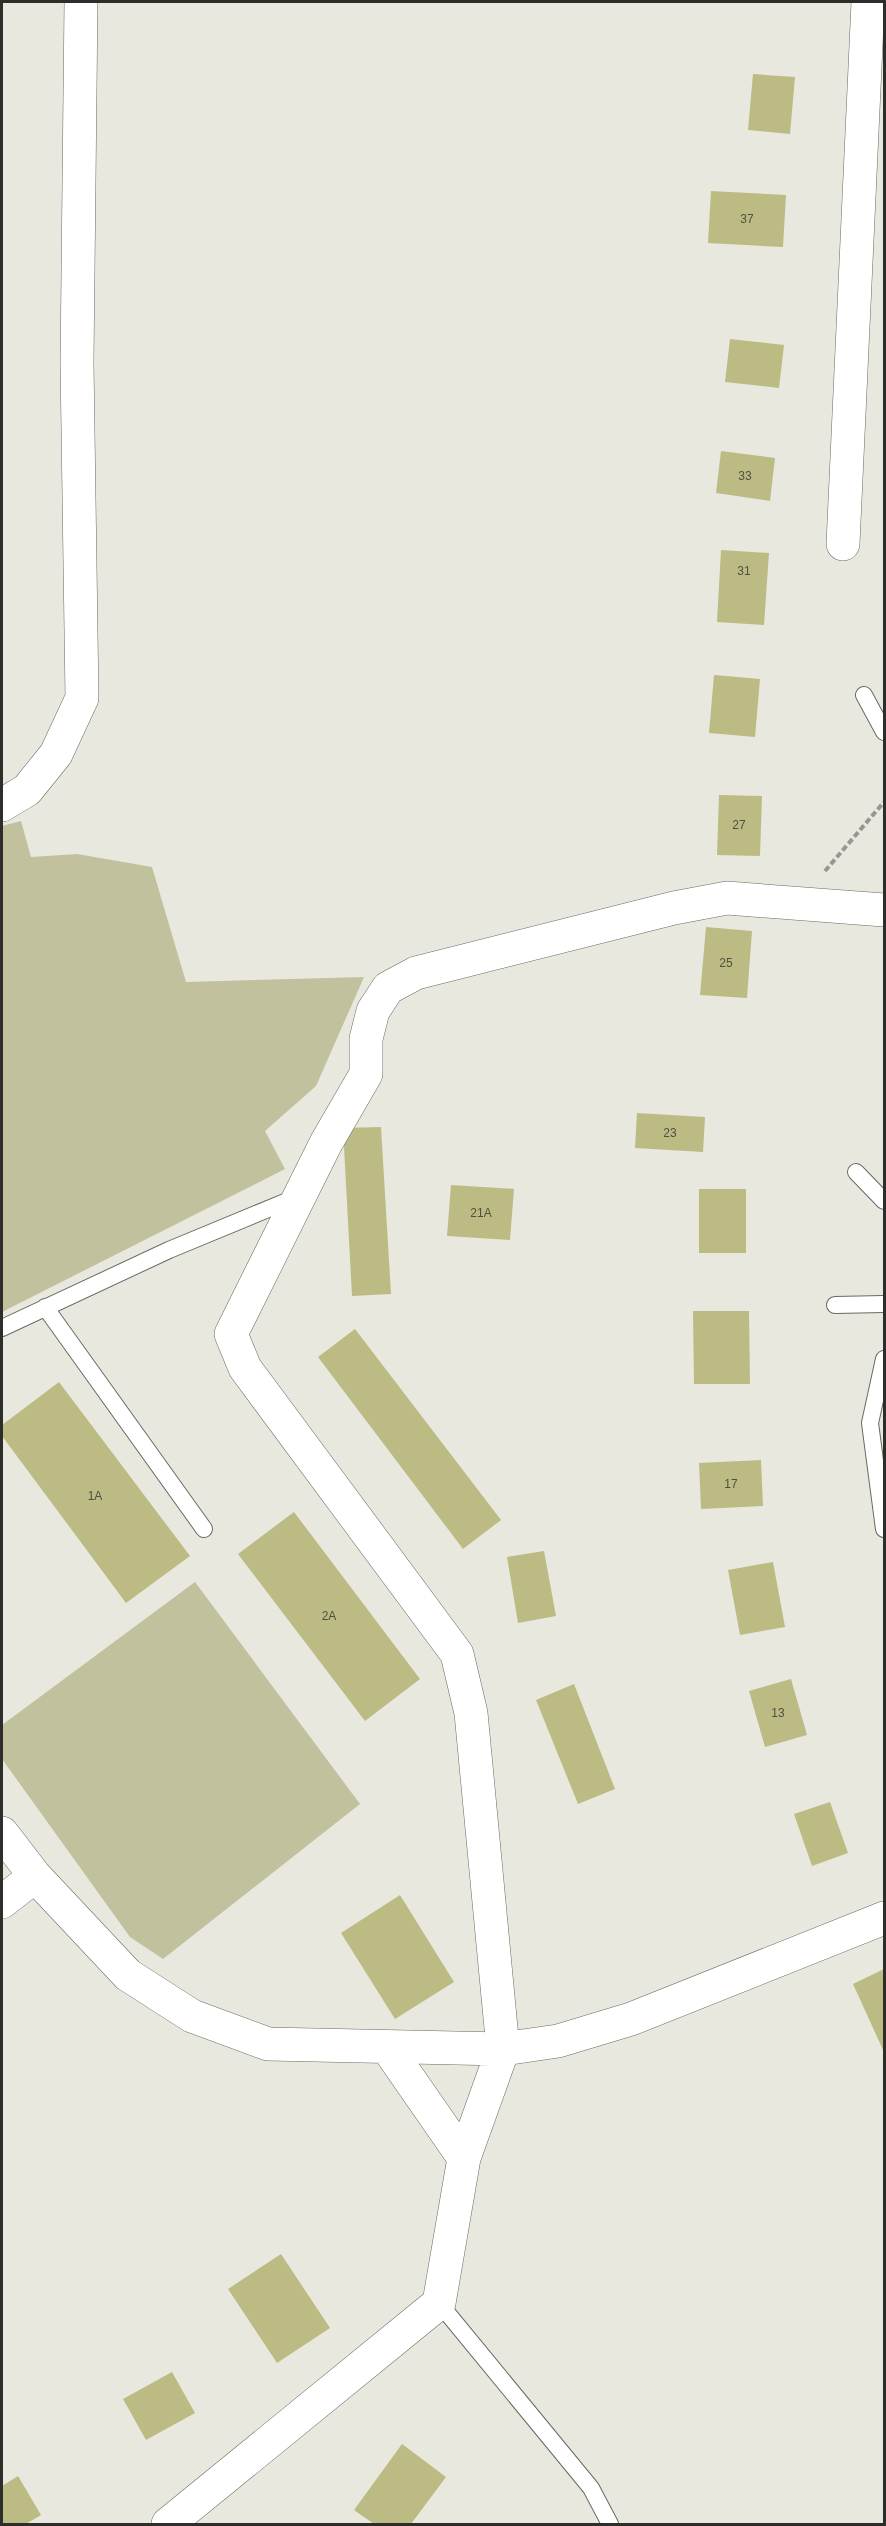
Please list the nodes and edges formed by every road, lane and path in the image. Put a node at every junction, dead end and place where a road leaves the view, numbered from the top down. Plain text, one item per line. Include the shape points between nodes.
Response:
1 (81, 2) edge
2 (868, 2) edge
3 (873, 147) edge
4 (843, 544) dead end
5 (864, 695) dead end
6 (885, 732) edge
7 (885, 802) edge
8 (2, 806) edge
9 (798, 904) junction
10 (885, 910) edge
11 (856, 1172) dead end
12 (301, 1195) junction
13 (885, 1201) edge
14 (885, 1304) edge
15 (835, 1305) dead end
16 (45, 1307) junction
17 (2, 1328) edge
18 (885, 1359) edge
19 (204, 1529) dead end
20 (885, 1529) edge
21 (2, 1833) edge
22 (35, 1876) junction
23 (2, 1902) edge
24 (885, 1918) edge
25 (387, 2047) junction
26 (503, 2049) junction
27 (464, 2158) junction
28 (439, 2303) junction
29 (168, 2524) edge
30 (610, 2524) edge

1 - 8 street via 78,363 82,698 56,754 27,790
2 - 3 street
3 - 4 street
5 - 6 lane
7 - 9 path
9 - 10 street
9 - 12 street via 727,898 674,908 416,973 388,988 373,1011 366,1039 366,1074
11 - 13 lane
12 - 16 lane
12 - 26 street via 231,1334 245,1368 457,1654 471,1713
14 - 15 lane
16 - 17 lane
16 - 19 lane
18 - 20 lane via 870,1423
21 - 22 street
22 - 23 street
22 - 25 street via 128,1975 192,2016 268,2044
24 - 26 street via 631,2019 558,2041
25 - 26 street
25 - 27 street
26 - 27 street
27 - 28 street
28 - 29 street
28 - 30 lane via 591,2488

